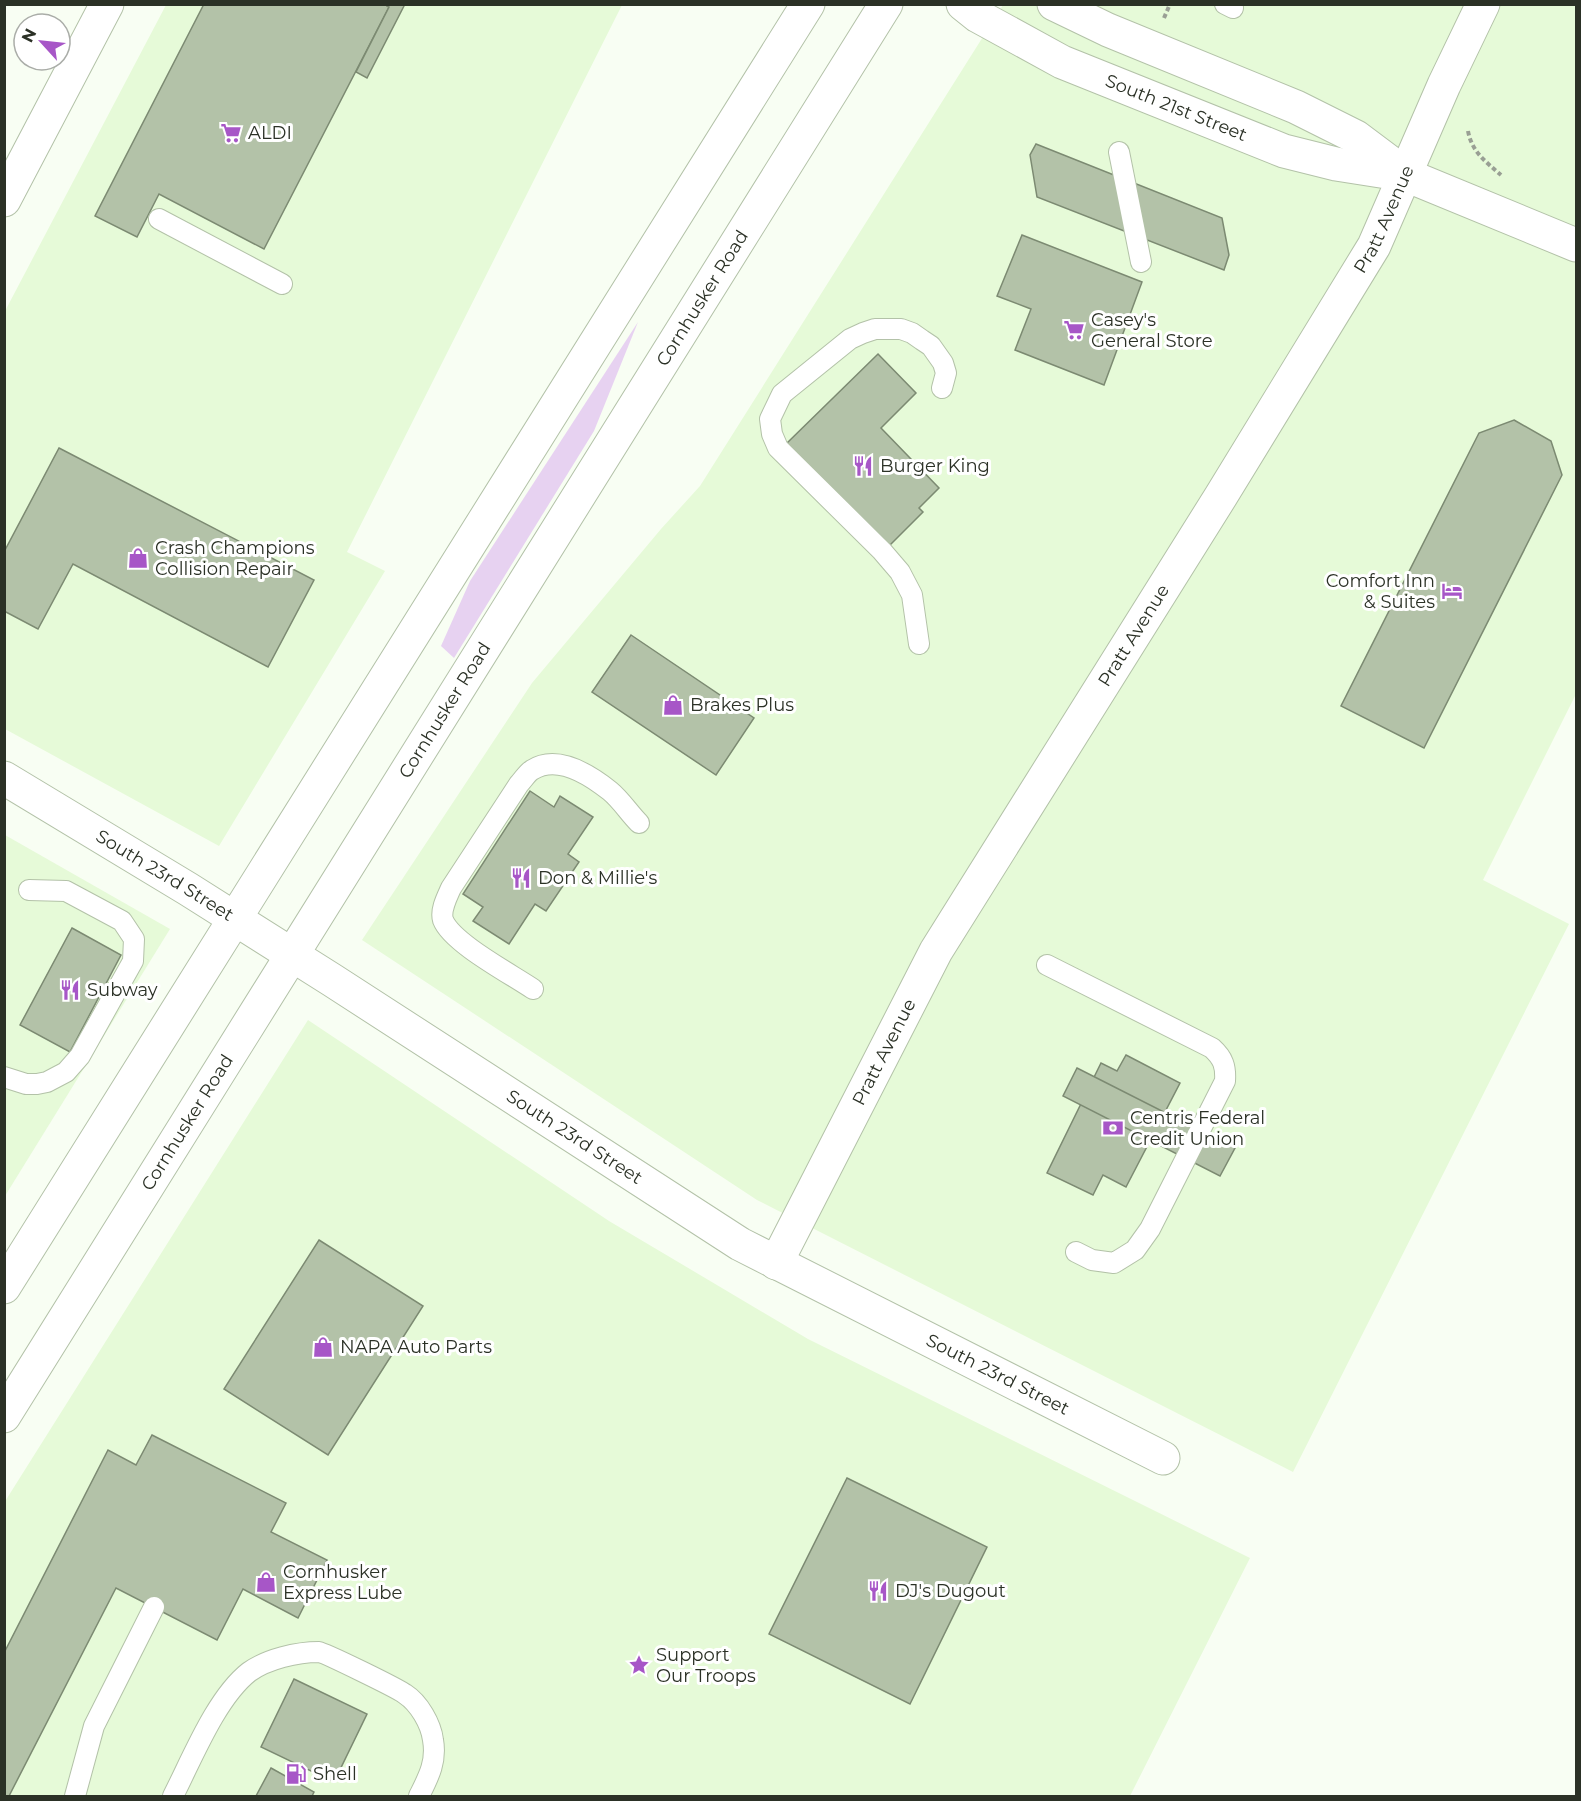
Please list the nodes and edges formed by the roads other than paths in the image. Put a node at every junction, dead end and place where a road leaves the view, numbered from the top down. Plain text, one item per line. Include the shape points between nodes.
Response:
1 (107, 4) edge
2 (808, 4) edge
3 (886, 4) edge
4 (963, 4) edge
5 (1054, 4) edge
6 (1483, 4) edge
7 (1119, 152) dead end
8 (1406, 175) junction
9 (4, 200) edge
10 (159, 219) dead end
11 (1576, 245) edge
12 (1141, 262) dead end
13 (282, 284) dead end
14 (942, 388) dead end
15 (919, 644) dead end
16 (4, 778) edge
17 (639, 823) dead end
18 (29, 890) dead end
19 (235, 919) junction
20 (292, 955) junction
21 (1047, 965) dead end
22 (533, 989) dead end
23 (4, 1077) edge
24 (1076, 1252) dead end
25 (776, 1263) junction
26 (4, 1287) edge
27 (4, 1416) edge
28 (1163, 1458) dead end
29 (154, 1607) dead end
30 (75, 1797) edge
31 (173, 1797) edge
32 (419, 1797) edge

1 - 9 street
2 - 19 street
3 - 20 street, Cornhusker Road
4 - 8 street, South 21st Street via 1062,62 1284,151
5 - 8 street, South 21st Street via 1306,112 1356,137
6 - 8 street, Pratt Avenue
7 - 12 lane
8 - 11 street, South 21st Street
8 - 25 street, Pratt Avenue via 1374,246 936,951
10 - 13 lane
14 - 15 lane via 946,373 931,346 901,329 875,329 850,339 782,394 770,419 778,448 900,572 912,595
16 - 19 street, South 23rd Street
17 - 22 lane via 611,792 564,765 546,764 531,770 519,784 451,888 442,918 449,930
18 - 23 lane via 66,891 122,921 132,935 133,961 80,1056 66,1072 37,1084
19 - 20 street, South 23rd Street
19 - 26 street
20 - 25 street, South 23rd Street via 740,1244
20 - 27 street, Cornhusker Road
21 - 24 lane via 1212,1048 1222,1057 1226,1070 1225,1081 1150,1229 1135,1250 1114,1263 1092,1260
25 - 28 street, South 23rd Street
29 - 30 lane via 94,1726
31 - 32 lane via 207,1727 249,1672 273,1660 321,1652 406,1695 424,1716 434,1740 433,1767

